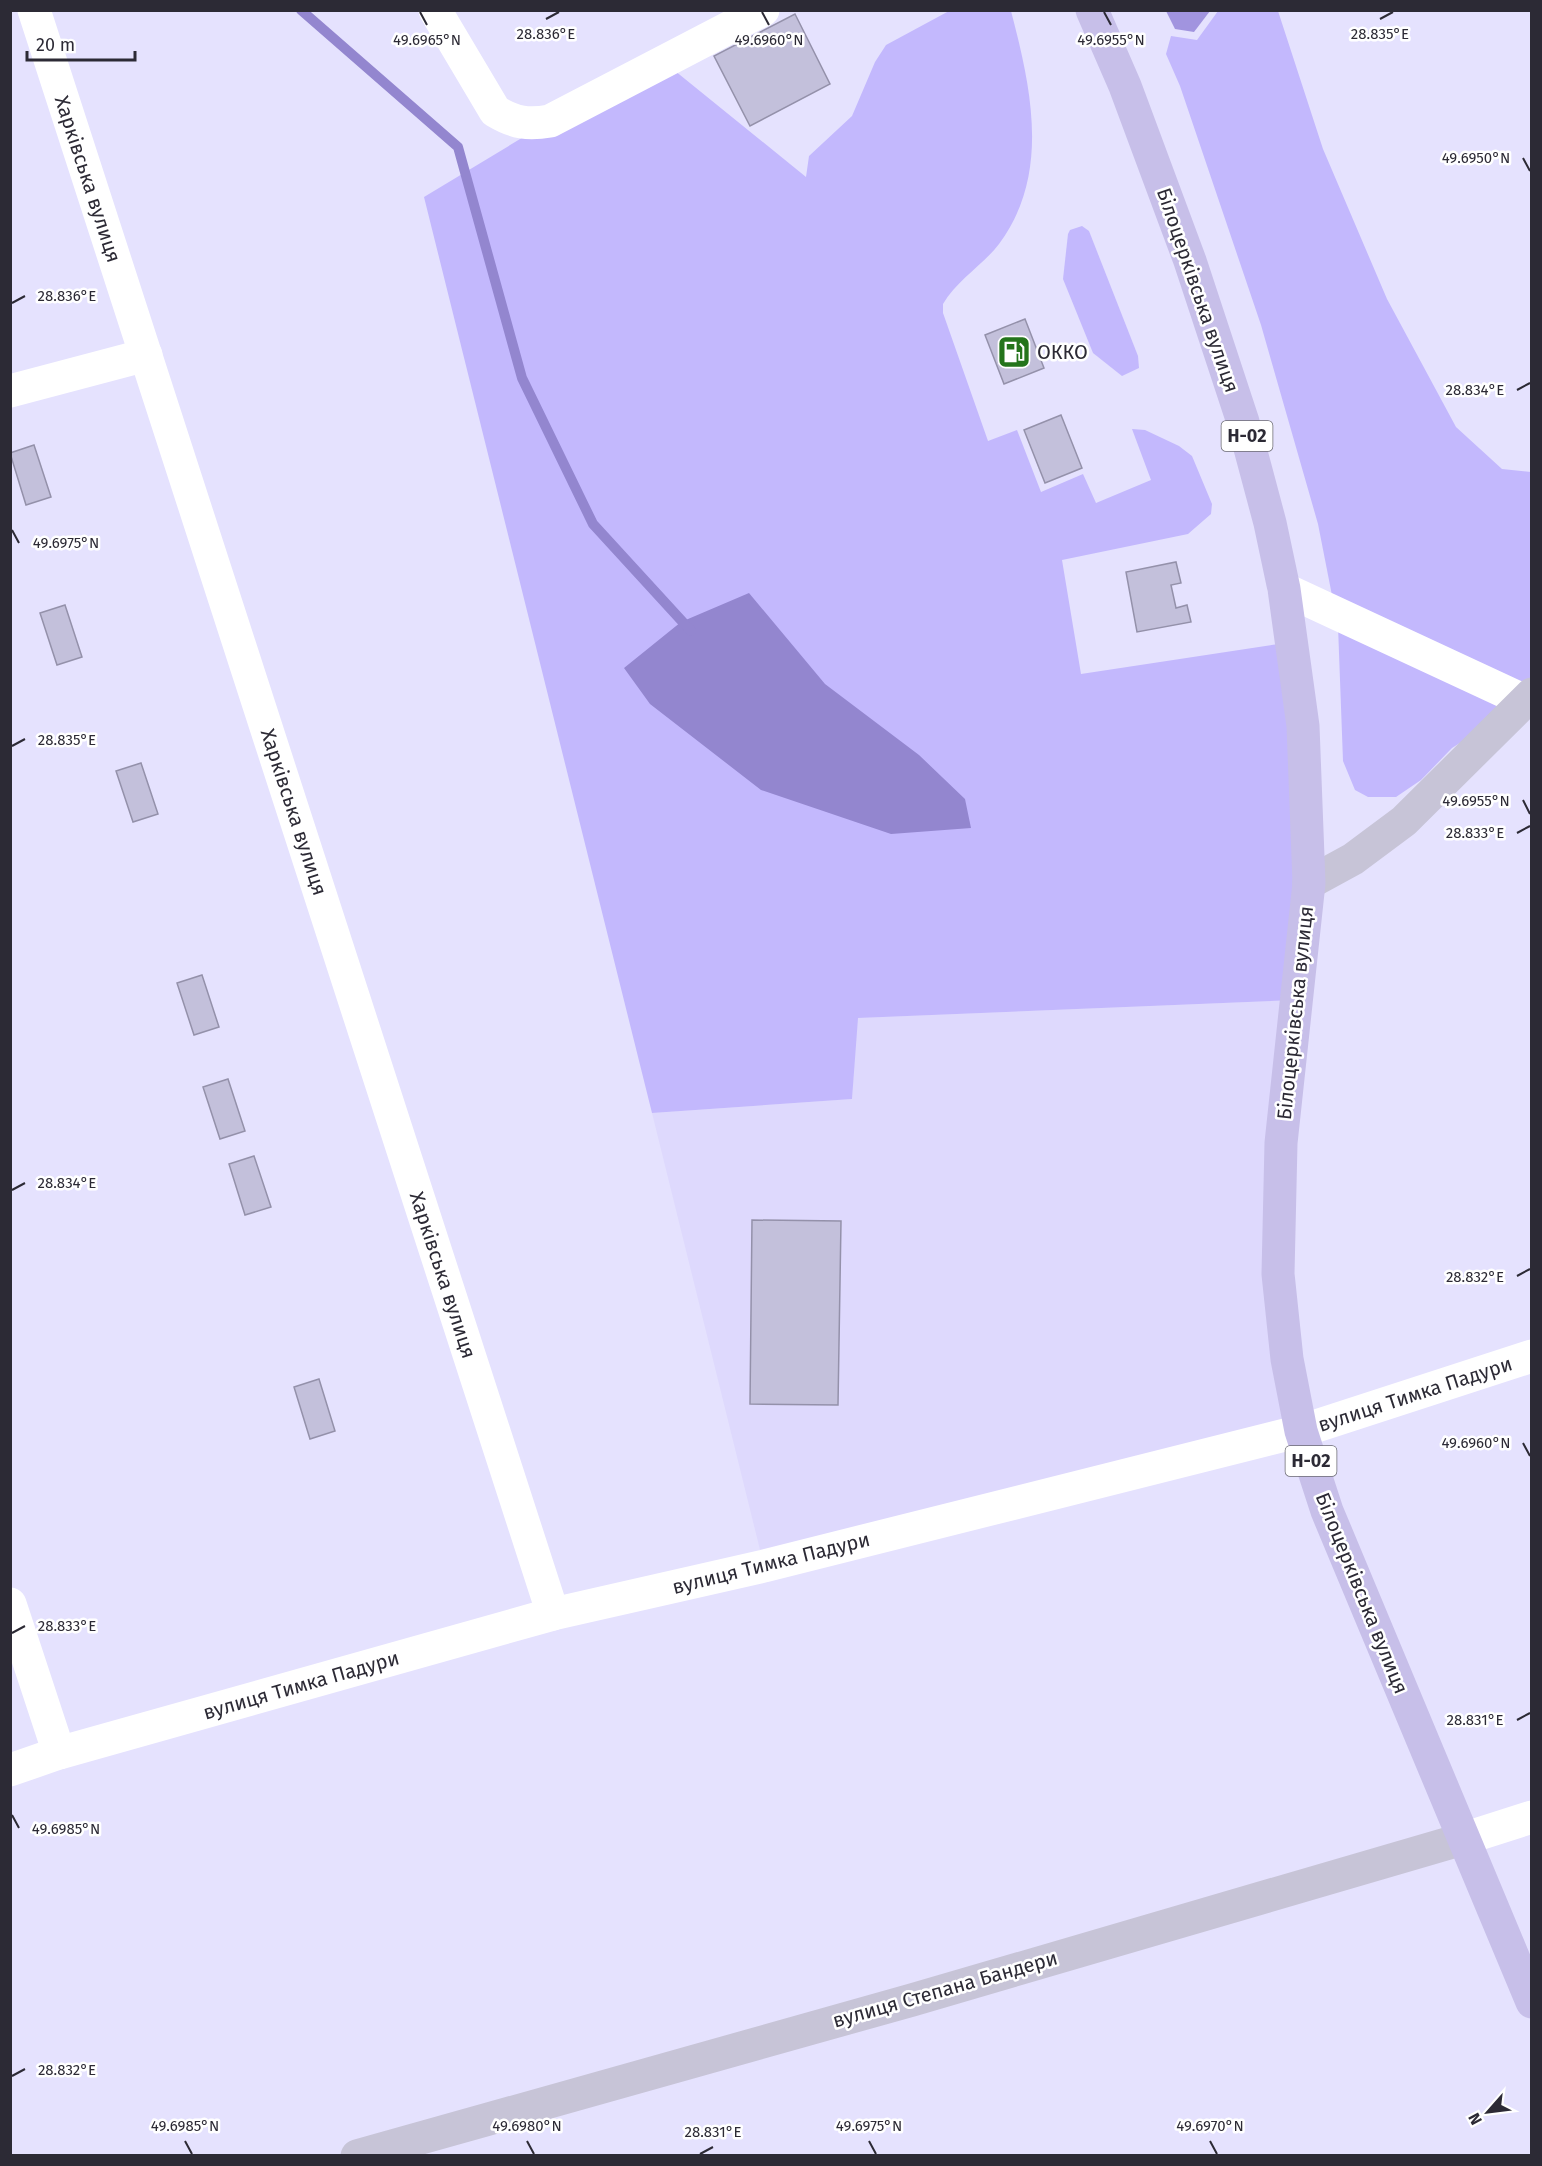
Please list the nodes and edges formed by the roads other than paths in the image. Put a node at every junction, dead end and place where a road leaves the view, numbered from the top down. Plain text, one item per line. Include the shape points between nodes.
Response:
1 (34, 10) edge
2 (435, 10) edge
3 (763, 10) edge
4 (1092, 10) edge
5 (146, 355) junction
6 (10, 391) edge
7 (1284, 589) junction
8 (1528, 698) edge
9 (1309, 883) junction
10 (1532, 1356) edge
11 (1301, 1431) junction
12 (10, 1604) edge
13 (553, 1614) junction
14 (59, 1754) junction
15 (10, 1770) edge
16 (1532, 1817) edge
17 (1463, 1839) junction
18 (1532, 2002) edge
19 (357, 2156) edge

1 - 5 street, Харківська вулиця
2 - 3 street via 495,111 528,125 550,121
4 - 7 main road, Білоцерківська вулиця / Н-02 via 1125,86 1194,272 1243,422
5 - 6 street
5 - 13 street, Харківська вулиця
7 - 8 street
7 - 9 main road, Білоцерківська вулиця / Н-02 via 1303,726
8 - 9 street via 1404,821 1353,860
9 - 11 main road, Білоцерківська вулиця / Н-02 via 1281,1143 1278,1274 1287,1359
10 - 11 street, вулиця Тимка Падури
11 - 13 street, вулиця Тимка Падури via 764,1566
11 - 17 main road, Білоцерківська вулиця / Н-02 via 1327,1511
12 - 14 street
13 - 14 street, вулиця Тимка Падури
14 - 15 street, вулиця Тимка Падури
16 - 17 street, вулиця Степана Бандери
17 - 18 main road, Білоцерківська вулиця / Н-02
17 - 19 street, вулиця Степана Бандери

